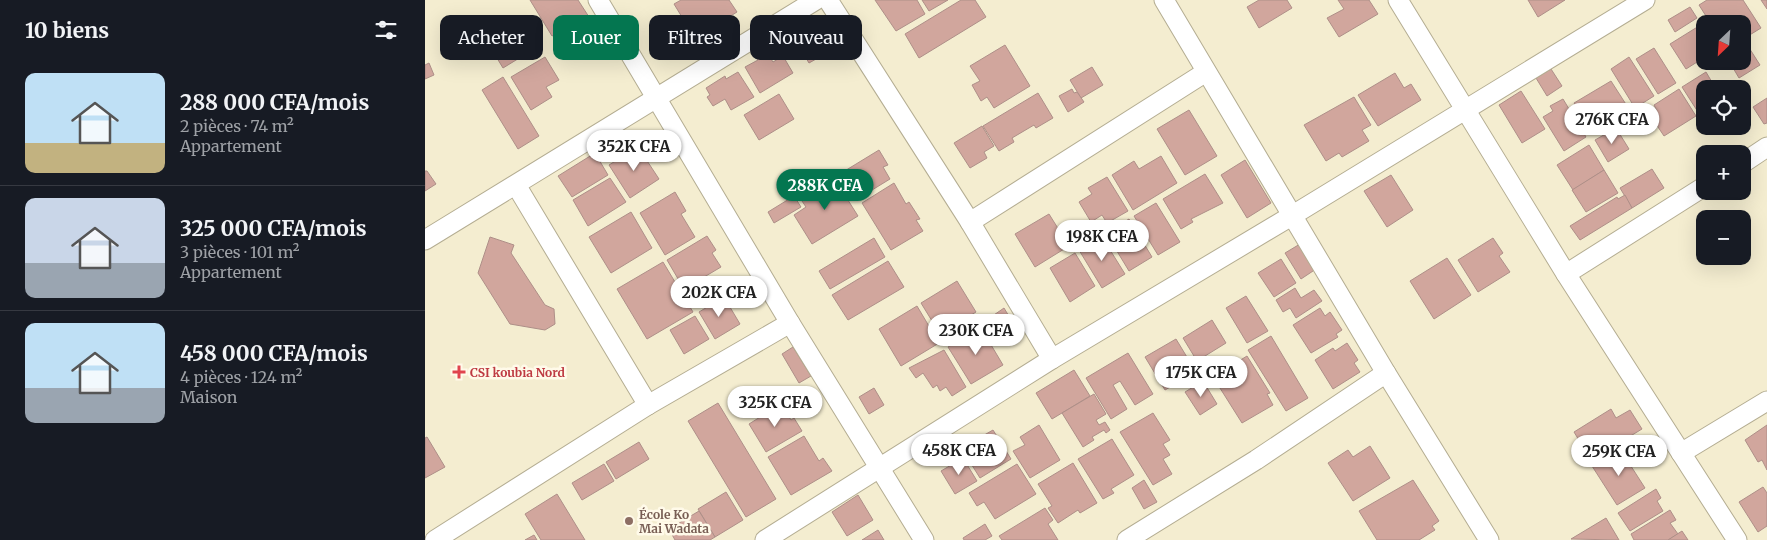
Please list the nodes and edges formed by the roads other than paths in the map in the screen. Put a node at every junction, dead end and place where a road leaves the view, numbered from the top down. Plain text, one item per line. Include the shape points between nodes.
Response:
1 (598, 0) edge
2 (816, 0) edge
3 (828, 0) edge
4 (1164, 0) edge
5 (1398, 0) edge
6 (1634, 3) edge
7 (1206, 72) junction
8 (658, 97) junction
9 (1466, 109) junction
10 (1767, 147) edge
11 (1751, 158) edge
12 (516, 185) junction
13 (1696, 192) edge
14 (1293, 215) junction
15 (970, 222) junction
16 (425, 240) edge
17 (1566, 274) junction
18 (790, 323) junction
19 (1052, 359) junction
20 (1386, 373) junction
21 (1767, 401) edge
22 (648, 405) junction
23 (1681, 453) junction
24 (880, 469) junction
25 (435, 540) edge
26 (765, 540) edge
27 (924, 540) edge
28 (1127, 540) edge
29 (1489, 540) edge
30 (1737, 540) edge

1 - 8 street
2 - 8 street
3 - 15 street
4 - 7 street
5 - 9 street
6 - 9 street
7 - 14 street
7 - 15 street
8 - 12 street
8 - 18 street
9 - 14 street
9 - 17 street
10 - 11 street
12 - 16 street
12 - 22 street
13 - 17 street
14 - 19 street
14 - 20 street
15 - 19 street
17 - 23 street
18 - 22 street
18 - 24 street
19 - 24 street
20 - 28 street via 1256,460
20 - 29 street
21 - 23 street
22 - 25 street
23 - 30 street
24 - 26 street
24 - 27 street

